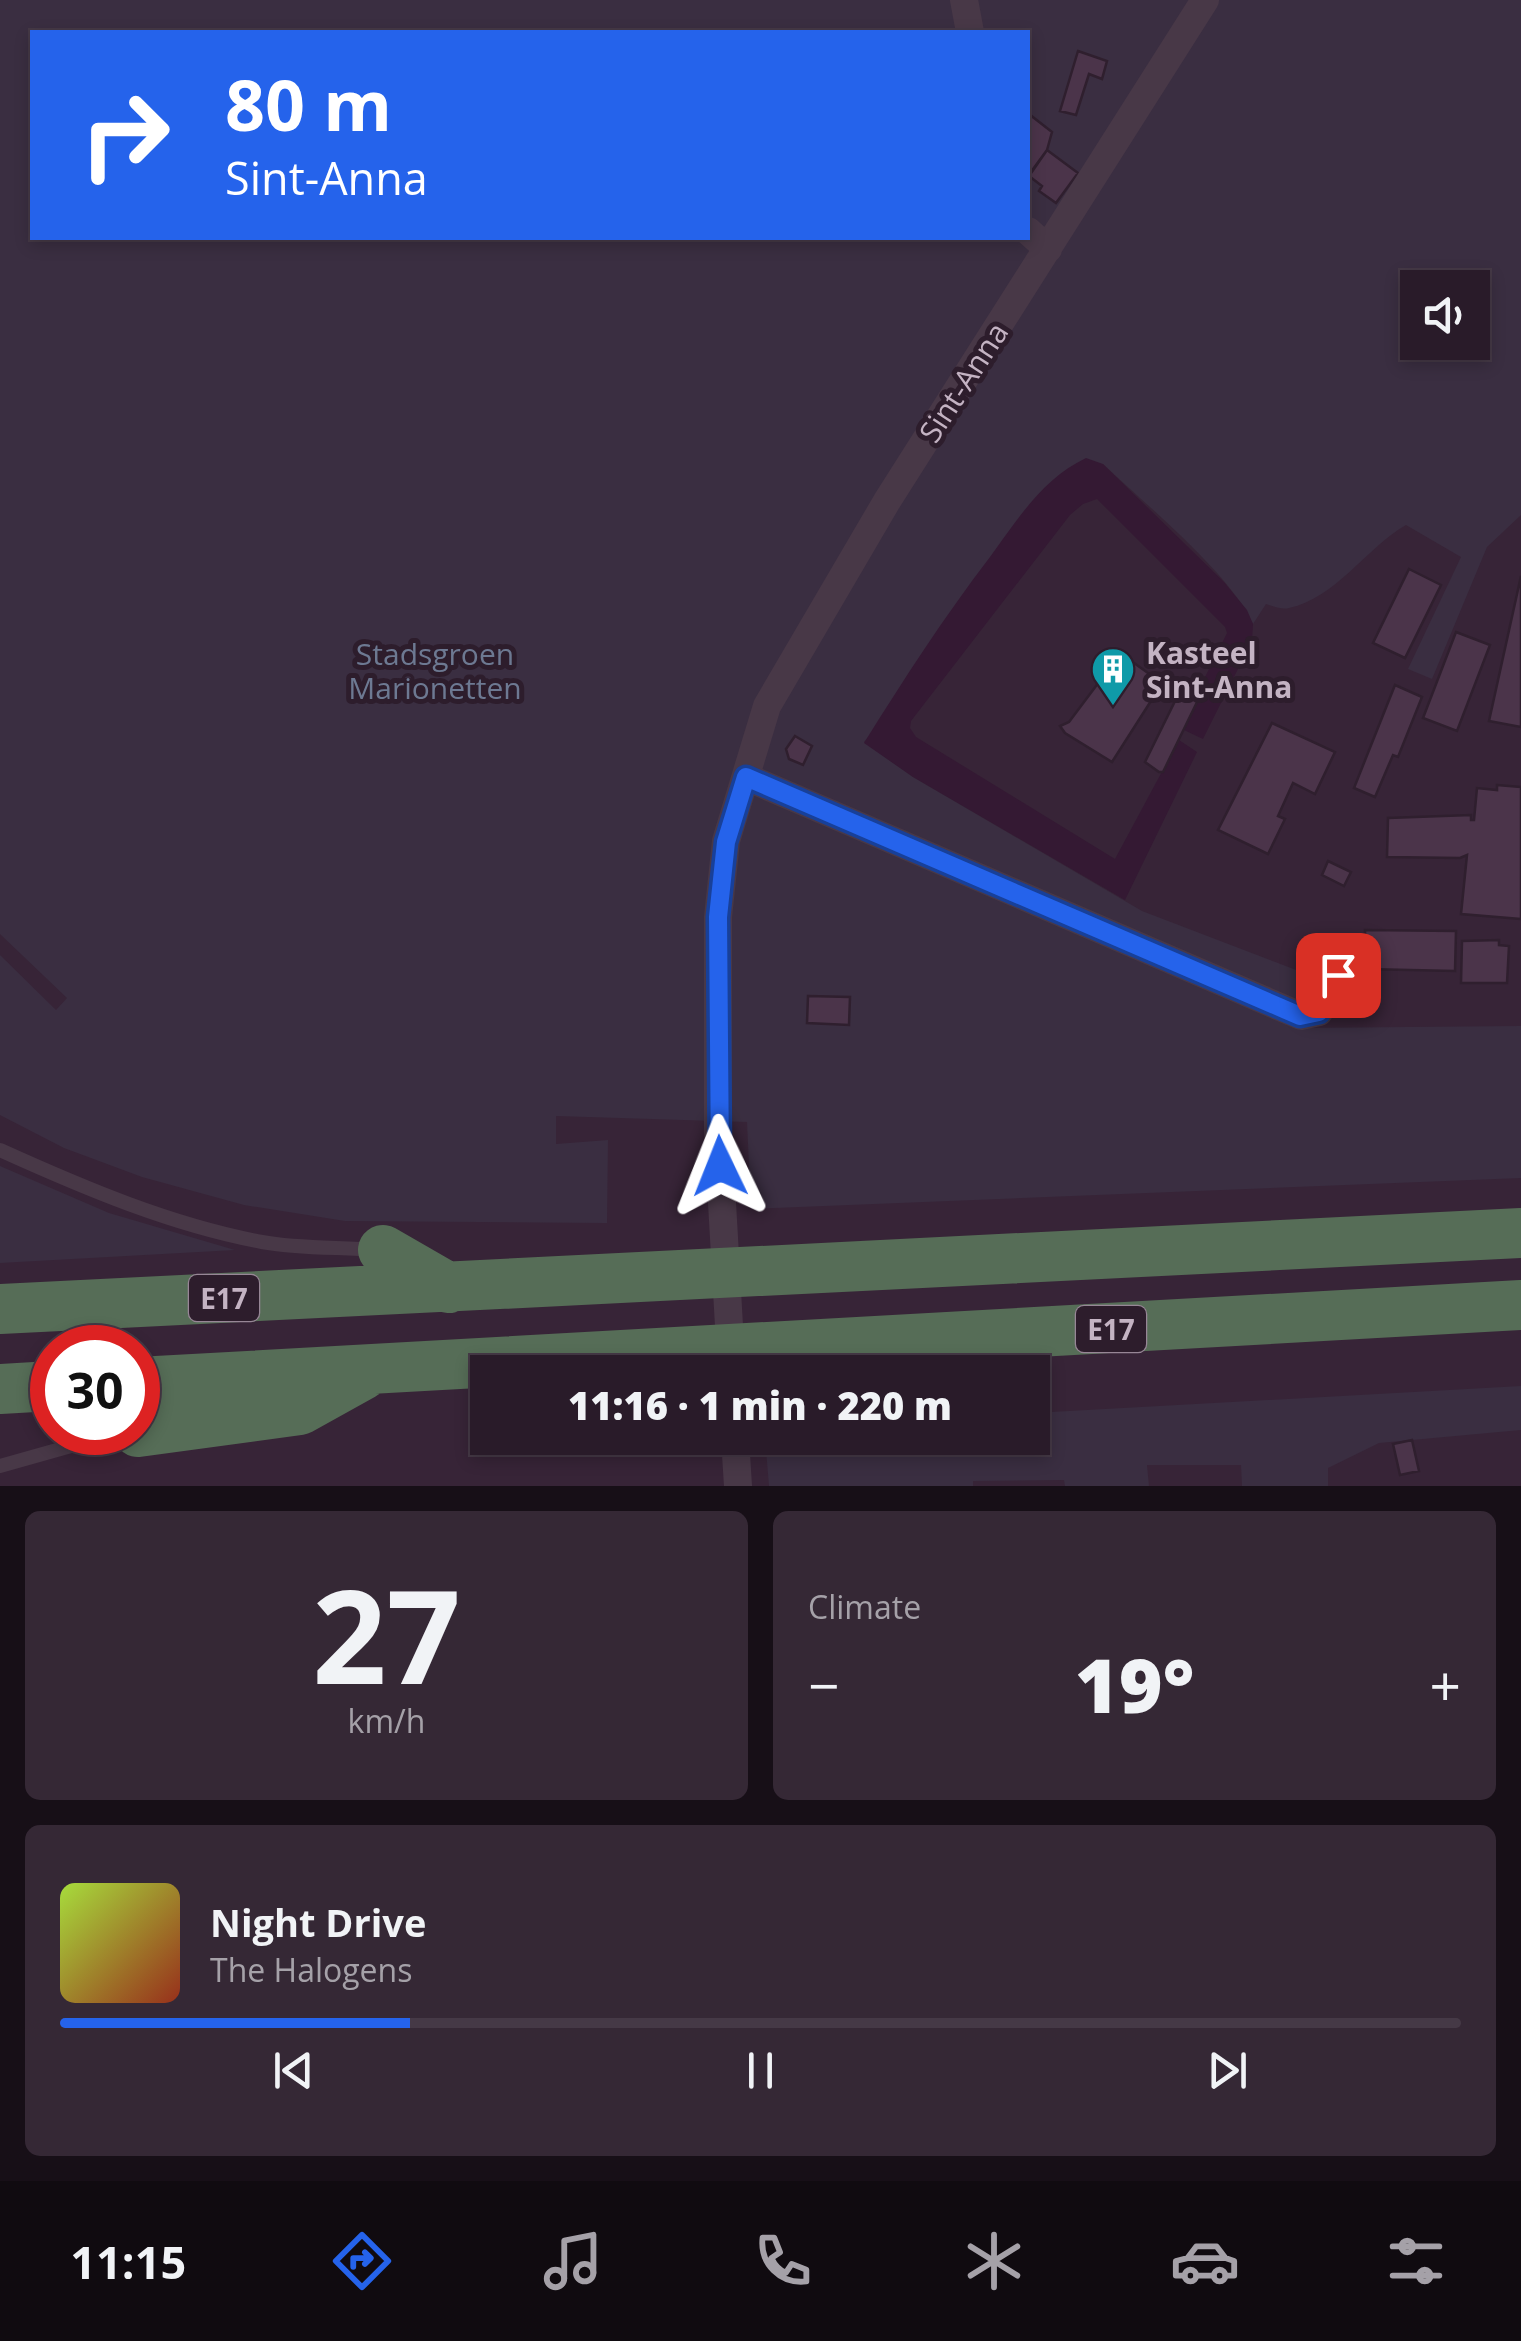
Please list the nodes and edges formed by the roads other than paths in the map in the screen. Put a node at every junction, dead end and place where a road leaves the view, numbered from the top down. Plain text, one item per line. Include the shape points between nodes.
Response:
1 (964, 0) edge
2 (1205, 0) edge
3 (970, 30) edge
4 (1038, 240) edge
5 (746, 777) junction
6 (1338, 975) dead end
7 (0, 1150) edge
8 (1521, 1233) edge
9 (383, 1250) joint
10 (449, 1288) junction
11 (1521, 1305) edge
12 (0, 1309) edge
13 (731, 1355) edge
14 (372, 1370) junction
15 (160, 1381) edge
16 (30, 1387) edge
17 (0, 1388) edge
18 (160, 1429) edge
19 (43, 1455) edge
20 (736, 1455) edge
21 (0, 1466) edge
22 (738, 1486) edge

1 - 3 street
2 - 4 street, Sint-Anna
4 - 5 street, Sint-Anna via 767,706
5 - 6 street via 1300,1016 1319,1012
5 - 13 street, Sint-Anna via 726,842 718,917 718,1132
7 - 9 lane via 162,1215 263,1242
8 - 10 highway, E17
9 - 10 highway
10 - 12 highway, E17
11 - 14 highway, E17
14 - 15 highway, E17
14 - 18 highway via 300,1410
16 - 17 highway
19 - 21 lane
20 - 22 street

